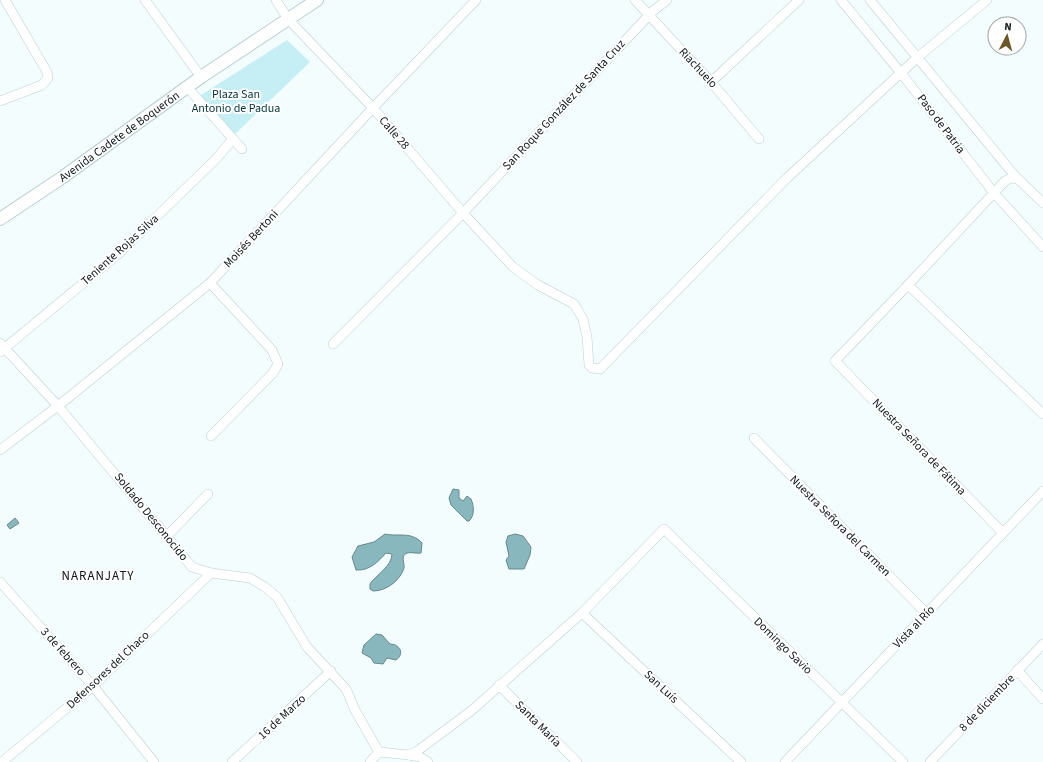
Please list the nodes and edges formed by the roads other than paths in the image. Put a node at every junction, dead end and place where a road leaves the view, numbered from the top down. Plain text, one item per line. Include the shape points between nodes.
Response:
1 (145, 0) edge
2 (276, 0) edge
3 (318, 0) edge
4 (476, 0) edge
5 (635, 0) edge
6 (667, 0) edge
7 (799, 0) edge
8 (842, 0) edge
9 (870, 0) edge
10 (987, 0) edge
11 (4, 4) edge
12 (649, 16) junction
13 (288, 19) junction
14 (918, 58) junction
15 (901, 73) junction
16 (201, 77) junction
17 (711, 82) junction
18 (187, 88) junction
19 (0, 101) edge
20 (373, 108) junction
21 (759, 139) dead end
22 (232, 140) junction
23 (242, 149) dead end
24 (1018, 178) junction
25 (994, 193) junction
26 (1043, 203) edge
27 (463, 213) junction
28 (0, 219) edge
29 (1033, 237) junction
30 (1043, 238) edge
31 (1043, 246) edge
32 (210, 283) junction
33 (908, 286) junction
34 (333, 344) dead end
35 (2, 348) edge
36 (58, 406) junction
37 (1043, 414) edge
38 (211, 436) dead end
39 (754, 438) dead end
40 (0, 450) edge
41 (1043, 491) edge
42 (208, 494) dead end
43 (1003, 533) junction
44 (166, 536) junction
45 (210, 573) junction
46 (0, 582) edge
47 (582, 613) junction
48 (926, 614) junction
49 (1043, 644) edge
50 (1018, 670) junction
51 (331, 671) junction
52 (499, 685) junction
53 (93, 686) junction
54 (1043, 699) edge
55 (841, 703) junction
56 (379, 752) junction
57 (412, 754) junction
58 (2, 762) edge
59 (154, 762) edge
60 (232, 762) edge
61 (370, 762) edge
62 (428, 762) edge
63 (577, 762) edge
64 (741, 762) edge
65 (785, 762) edge
66 (903, 762) edge
67 (930, 762) edge

1 - 16 street
2 - 13 street, Calle 28
3 - 13 main road, Avenida Cadete de Boquerón
4 - 20 street, Moisés Bertoni
5 - 12 street, Riachuelo
6 - 12 street, San Roque González de Santa Cruz
7 - 17 street
8 - 15 street, Paso de Patria
9 - 14 street, Paso de Patria
10 - 14 street
11 - 19 street via 46,72 46,82
12 - 17 street, Riachuelo
12 - 27 street, San Roque González de Santa Cruz
13 - 16 main road, Avenida Cadete de Boquerón
13 - 20 street, Calle 28
14 - 15 street
14 - 24 street, Paso de Patria
15 - 25 street, Paso de Patria
15 - 27 street, Calle 28 via 787,178 600,368 592,368 588,364 583,319 574,304 533,282 513,267
16 - 18 main road, Avenida Cadete de Boquerón
17 - 21 street, Riachuelo
18 - 22 street
18 - 28 main road, Avenida Cadete de Boquerón
20 - 27 street, Calle 28
20 - 32 street, Moisés Bertoni
22 - 23 street
22 - 35 street, Teniente Rojas Silva via 216,159 116,256
24 - 25 street via 1005,181
24 - 26 street, Paso de Patria
25 - 29 street, Paso de Patria
25 - 33 street
27 - 34 street, San Roque González de Santa Cruz
29 - 30 street
29 - 31 street, Paso de Patria
32 - 36 street, Moisés Bertoni
32 - 38 street via 272,350 278,364 273,373
33 - 37 street
33 - 43 street, Nuestra Señora de Fátima via 835,361
35 - 36 street, Soldado Desconocido
36 - 40 street, Moisés Bertoni
36 - 44 street, Soldado Desconocido
39 - 48 street, Nuestra Señora del Carmen
41 - 43 street, Vista al Río
42 - 44 street
43 - 48 street, Vista al Río
44 - 45 street, Soldado Desconocido via 192,567
45 - 51 street, Soldado Desconocido via 250,578 265,587 277,597 307,647
45 - 53 street, Defensores del Chaco
46 - 53 street, 3 de febrero
47 - 52 street
47 - 55 street, Domingo Savio via 664,529
47 - 64 street, San Luís
48 - 55 street, Vista al Río
49 - 50 street, 8 de diciembre
50 - 54 street
50 - 67 street, 8 de diciembre
51 - 56 street, Soldado Desconocido via 346,689
51 - 60 street, 16 de Marzo
52 - 57 street via 471,712
52 - 63 street, Santa María
53 - 58 street, Defensores del Chaco
53 - 59 street, 3 de febrero
55 - 65 street, Vista al Río
55 - 66 street, Domingo Savio
56 - 57 street
56 - 61 street
57 - 62 street

